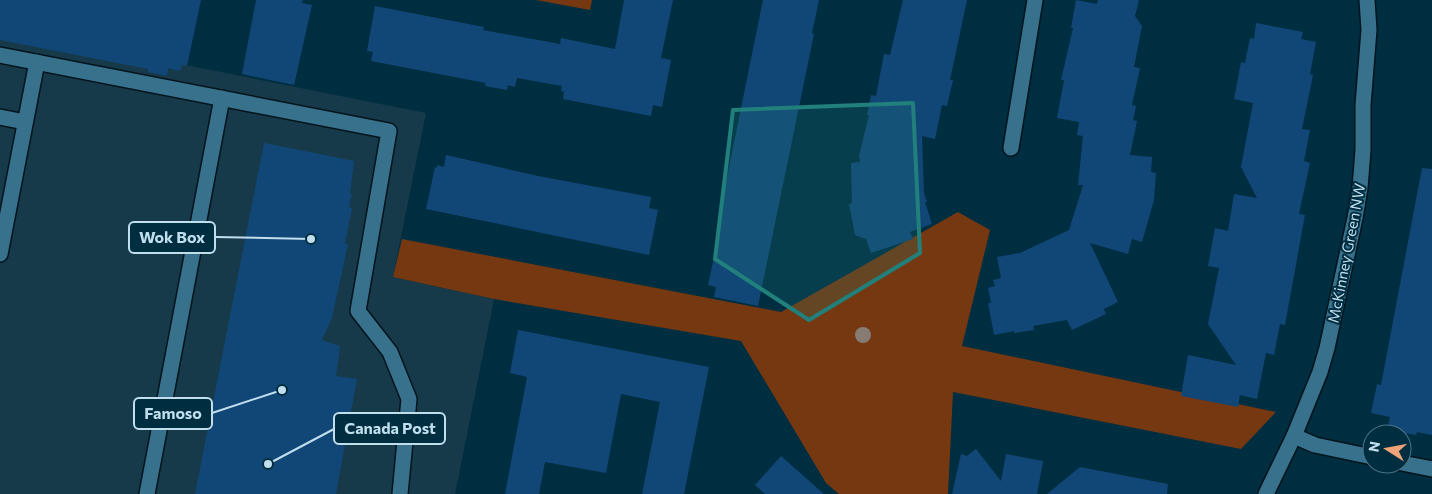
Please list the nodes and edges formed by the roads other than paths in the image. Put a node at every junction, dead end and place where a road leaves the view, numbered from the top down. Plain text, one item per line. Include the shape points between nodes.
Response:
1 (1035, 0) edge
2 (1366, 0) edge
3 (0, 55) edge
4 (37, 62) junction
5 (222, 98) junction
6 (0, 117) edge
7 (25, 122) junction
8 (1011, 148) dead end
9 (2, 237) edge
10 (0, 254) edge
11 (1294, 436) junction
12 (1362, 456) edge
13 (1412, 466) edge
14 (1432, 470) edge
15 (147, 494) edge
16 (400, 494) edge
17 (1266, 494) edge

1 - 8 street
2 - 11 street, McKinney Green NW via 1369,30 1355,218 1327,348
3 - 4 street
4 - 5 street
4 - 7 street
5 - 15 street
5 - 16 street via 389,131 358,311 390,352 410,399
6 - 7 street
7 - 9 street
9 - 10 street
11 - 12 street via 1315,445
11 - 17 street, McKinney Green NW
13 - 14 street

